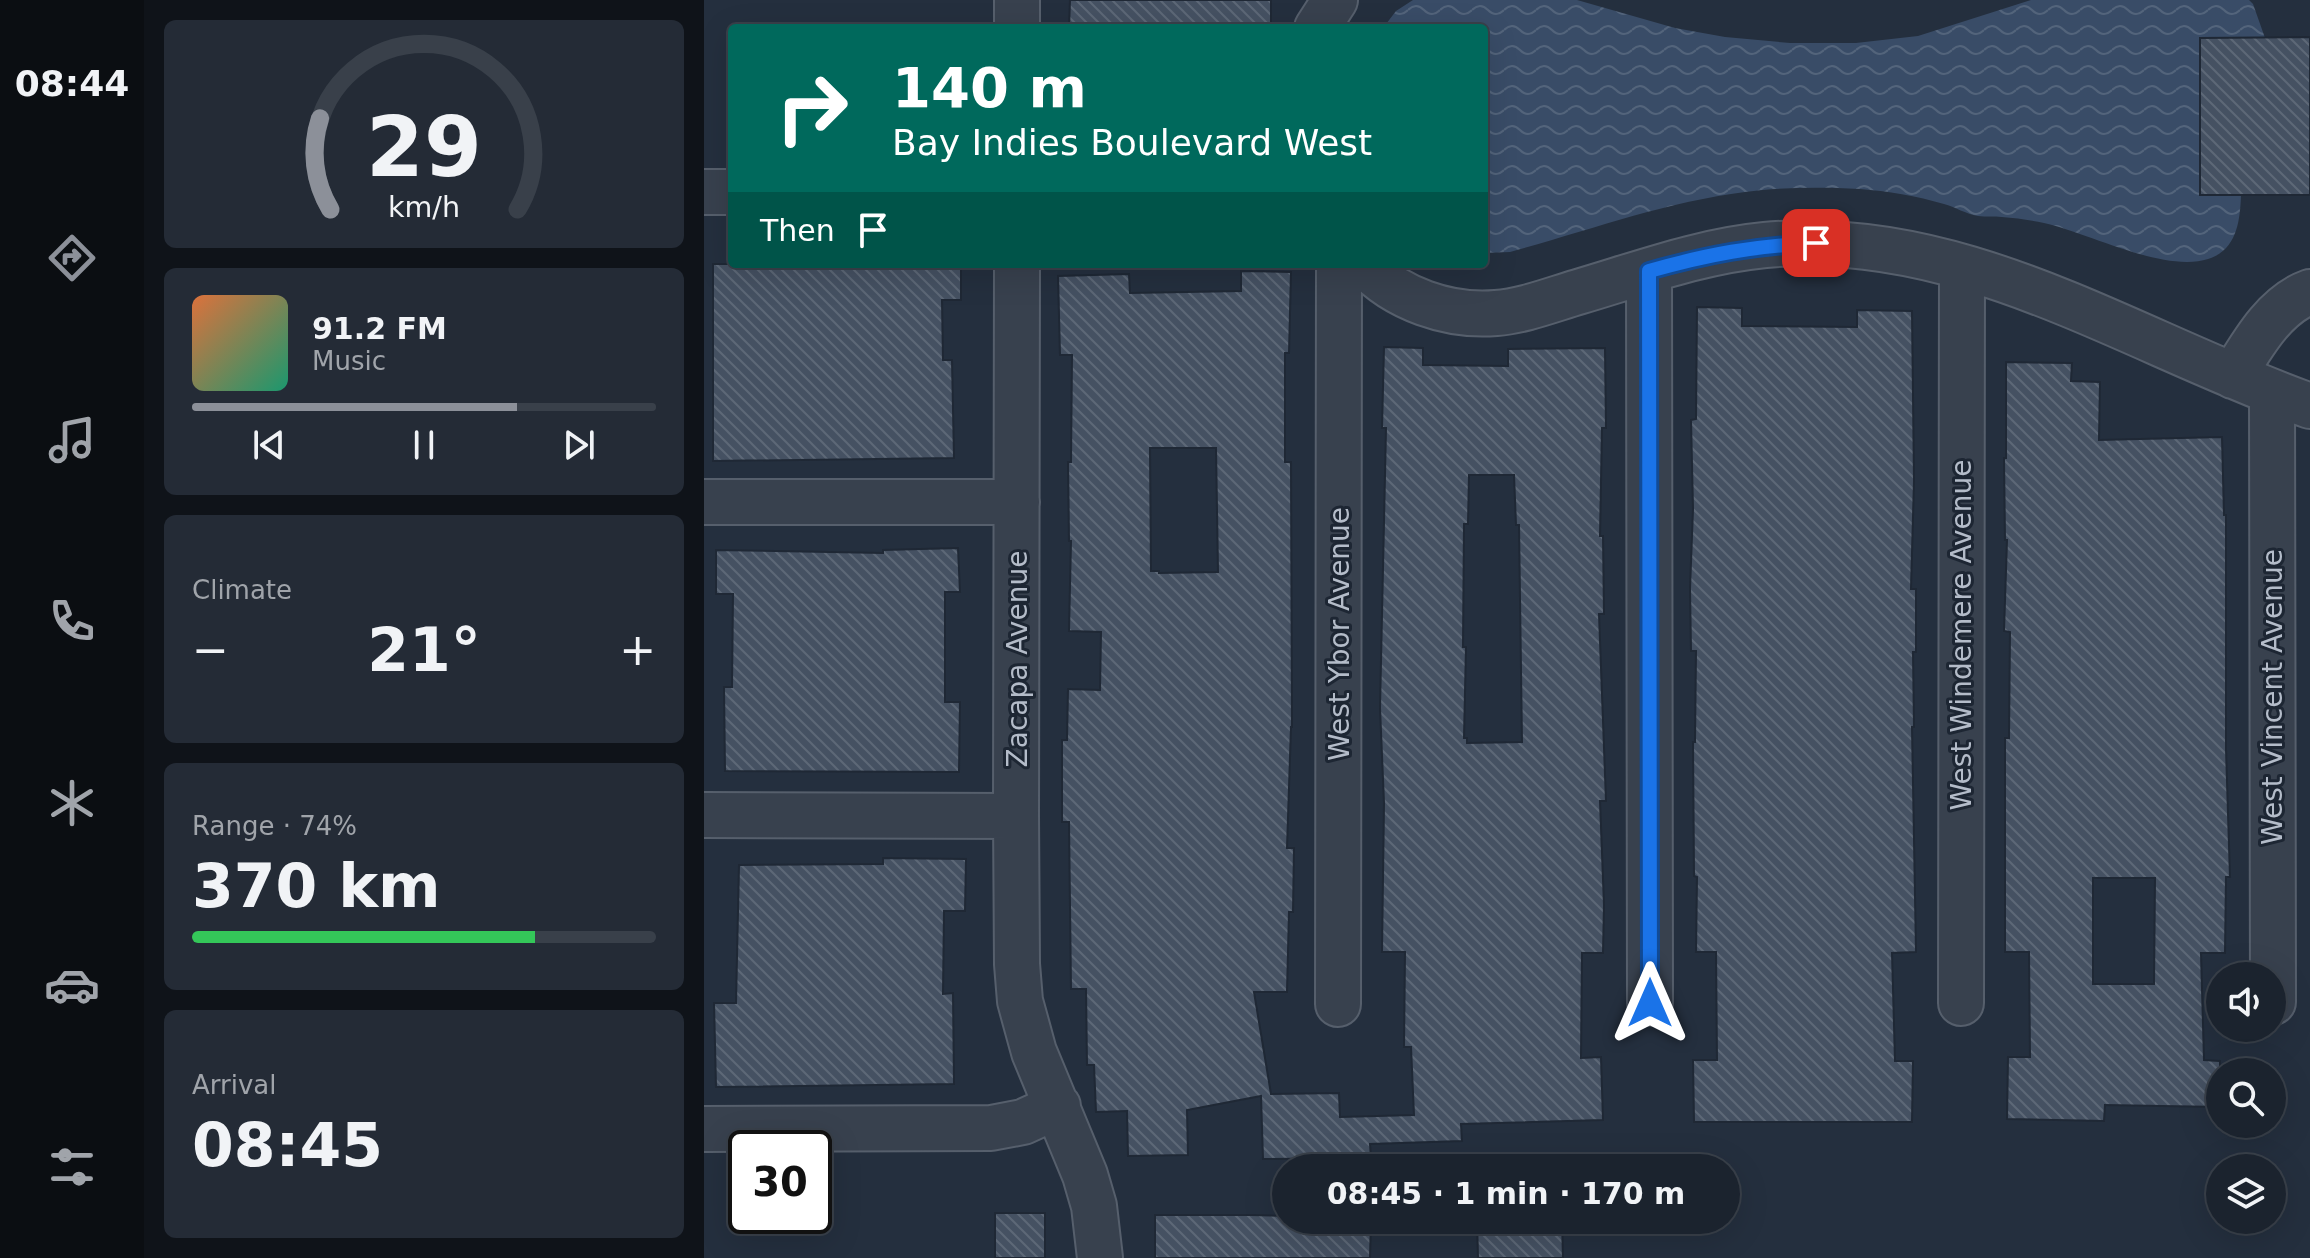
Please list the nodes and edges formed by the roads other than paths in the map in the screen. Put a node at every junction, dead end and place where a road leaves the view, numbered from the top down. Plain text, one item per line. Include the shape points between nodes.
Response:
1 (1017, 0) edge
2 (1335, 0) edge
3 (1017, 24) edge
4 (1320, 24) edge
5 (704, 192) edge
6 (728, 192) edge
7 (1962, 267) junction
8 (1017, 268) edge
9 (1339, 268) edge
10 (1369, 268) edge
11 (1649, 271) junction
12 (2310, 292) edge
13 (2233, 376) junction
14 (2291, 399) edge
15 (704, 502) edge
16 (1017, 502) junction
17 (704, 815) edge
18 (1016, 816) junction
19 (2274, 962) edge
20 (1650, 1003) dead end
21 (1961, 1003) dead end
22 (1338, 1004) dead end
23 (1058, 1106) junction
24 (704, 1129) edge
25 (1100, 1258) edge

1 - 3 street
2 - 4 street
5 - 6 street
7 - 11 street via 1912,253 1816,243 1727,251
7 - 13 street via 2062,300
7 - 21 street, West Windemere Avenue
8 - 16 street, Zacapa Avenue
9 - 22 street, West Ybor Avenue
10 - 11 street via 1425,303 1478,313 1510,311
11 - 20 street
12 - 13 street via 2276,315
13 - 14 street
14 - 19 street, West Vincent Avenue
15 - 16 street
16 - 18 street, Zacapa Avenue
17 - 18 street
18 - 23 street, Zacapa Avenue via 1020,1001 1034,1052
23 - 24 street via 1023,1122 991,1128
23 - 25 street, Zacapa Avenue via 1094,1206

